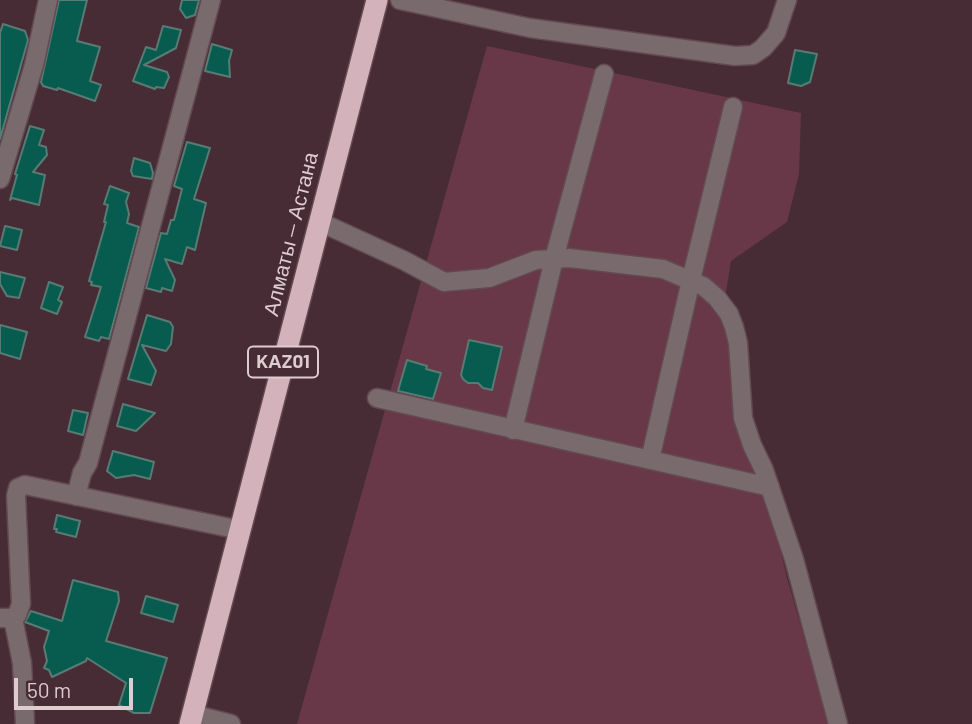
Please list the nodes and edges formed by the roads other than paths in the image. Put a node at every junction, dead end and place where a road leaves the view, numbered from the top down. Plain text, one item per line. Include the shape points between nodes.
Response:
1 (48, 0) edge
2 (211, 0) edge
3 (377, 0) edge
4 (400, 0) edge
5 (787, 0) edge
6 (604, 74) dead end
7 (733, 107) dead end
8 (0, 179) edge
9 (320, 222) junction
10 (554, 259) junction
11 (691, 280) junction
12 (377, 398) dead end
13 (513, 430) junction
14 (650, 460) junction
15 (770, 487) junction
16 (76, 496) junction
17 (240, 530) junction
18 (6, 618) edge
19 (191, 719) edge
20 (25, 724) edge
21 (231, 724) edge
22 (838, 724) edge

1 - 8 street
2 - 16 street
3 - 9 highway, Алматы — Астана / KАZ01
4 - 5 street via 530,28 735,56 753,55 763,48 776,33
6 - 10 street
7 - 11 street
9 - 10 street via 444,282 489,278 537,260
9 - 17 highway, Алматы — Астана / KАZ01
10 - 11 street via 634,264
10 - 13 street
11 - 14 street
11 - 15 street via 718,298 729,314 738,343 743,418
12 - 13 street
13 - 14 street
14 - 15 street
15 - 22 street
16 - 17 street
16 - 18 street via 25,485 18,488 21,604 18,615
17 - 19 highway, Алматы — Астана / KАZ01
18 - 20 street via 22,663
19 - 21 street

